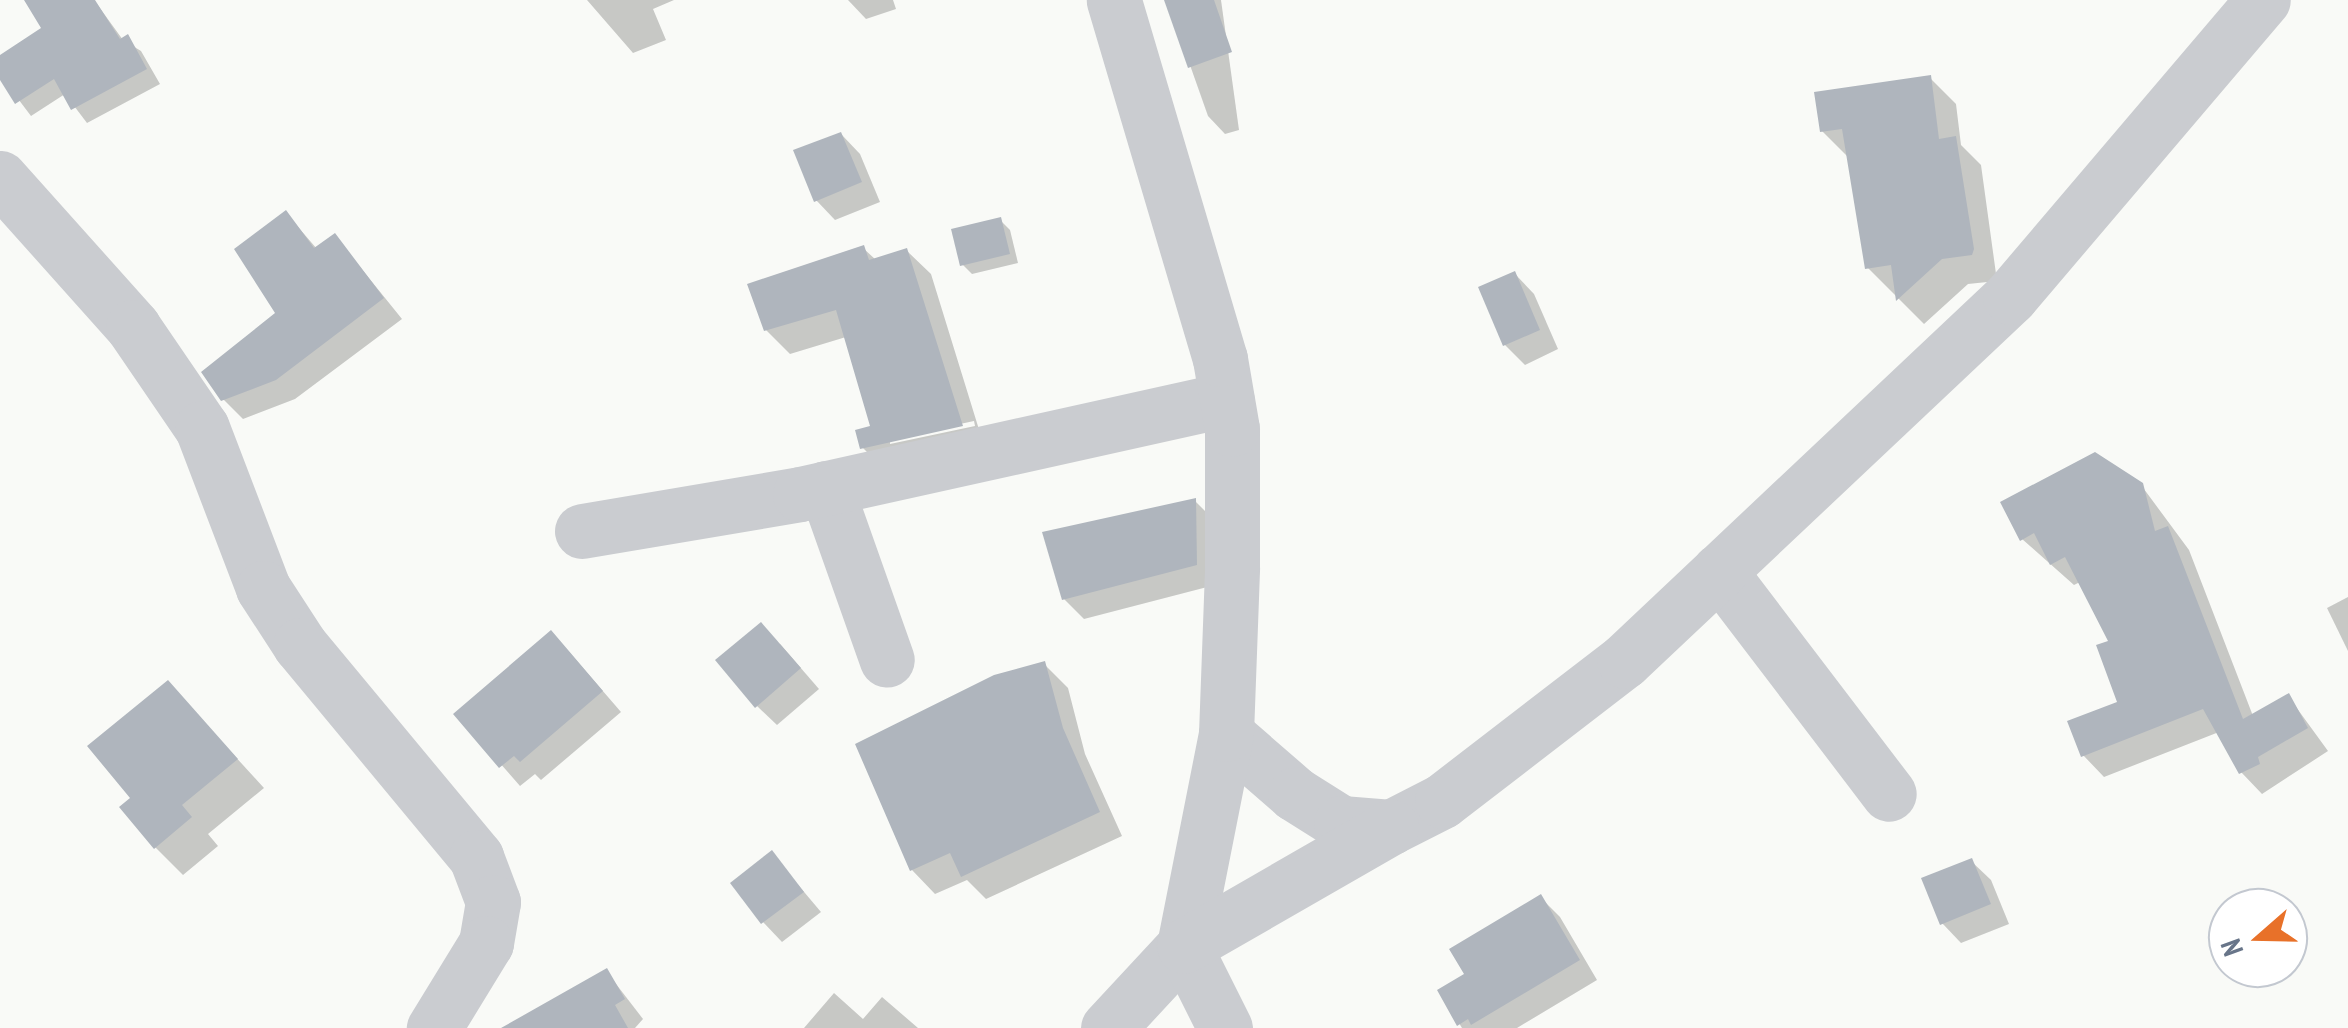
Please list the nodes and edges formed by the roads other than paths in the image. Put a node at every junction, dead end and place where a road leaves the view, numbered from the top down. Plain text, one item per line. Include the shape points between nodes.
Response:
1 (1114, 0) edge
2 (2263, 0) edge
3 (0, 178) edge
4 (1227, 399) junction
5 (826, 488) junction
6 (582, 531) dead end
7 (1719, 570) junction
8 (887, 660) dead end
9 (1226, 734) junction
10 (1890, 794) dead end
11 (1391, 827) junction
12 (1184, 946) junction
13 (434, 1028) edge
14 (1108, 1028) edge
15 (1225, 1028) edge

1 - 4 street
2 - 7 street via 2010,297
3 - 13 street via 133,327 202,428 263,588 476,857 493,902 486,943
4 - 5 street
4 - 9 street via 1232,567
5 - 6 street
5 - 8 street
7 - 10 street
7 - 11 street via 1624,661 1442,801
9 - 11 street via 1295,794 1341,823
9 - 12 street
11 - 12 street
12 - 14 street
12 - 15 street

